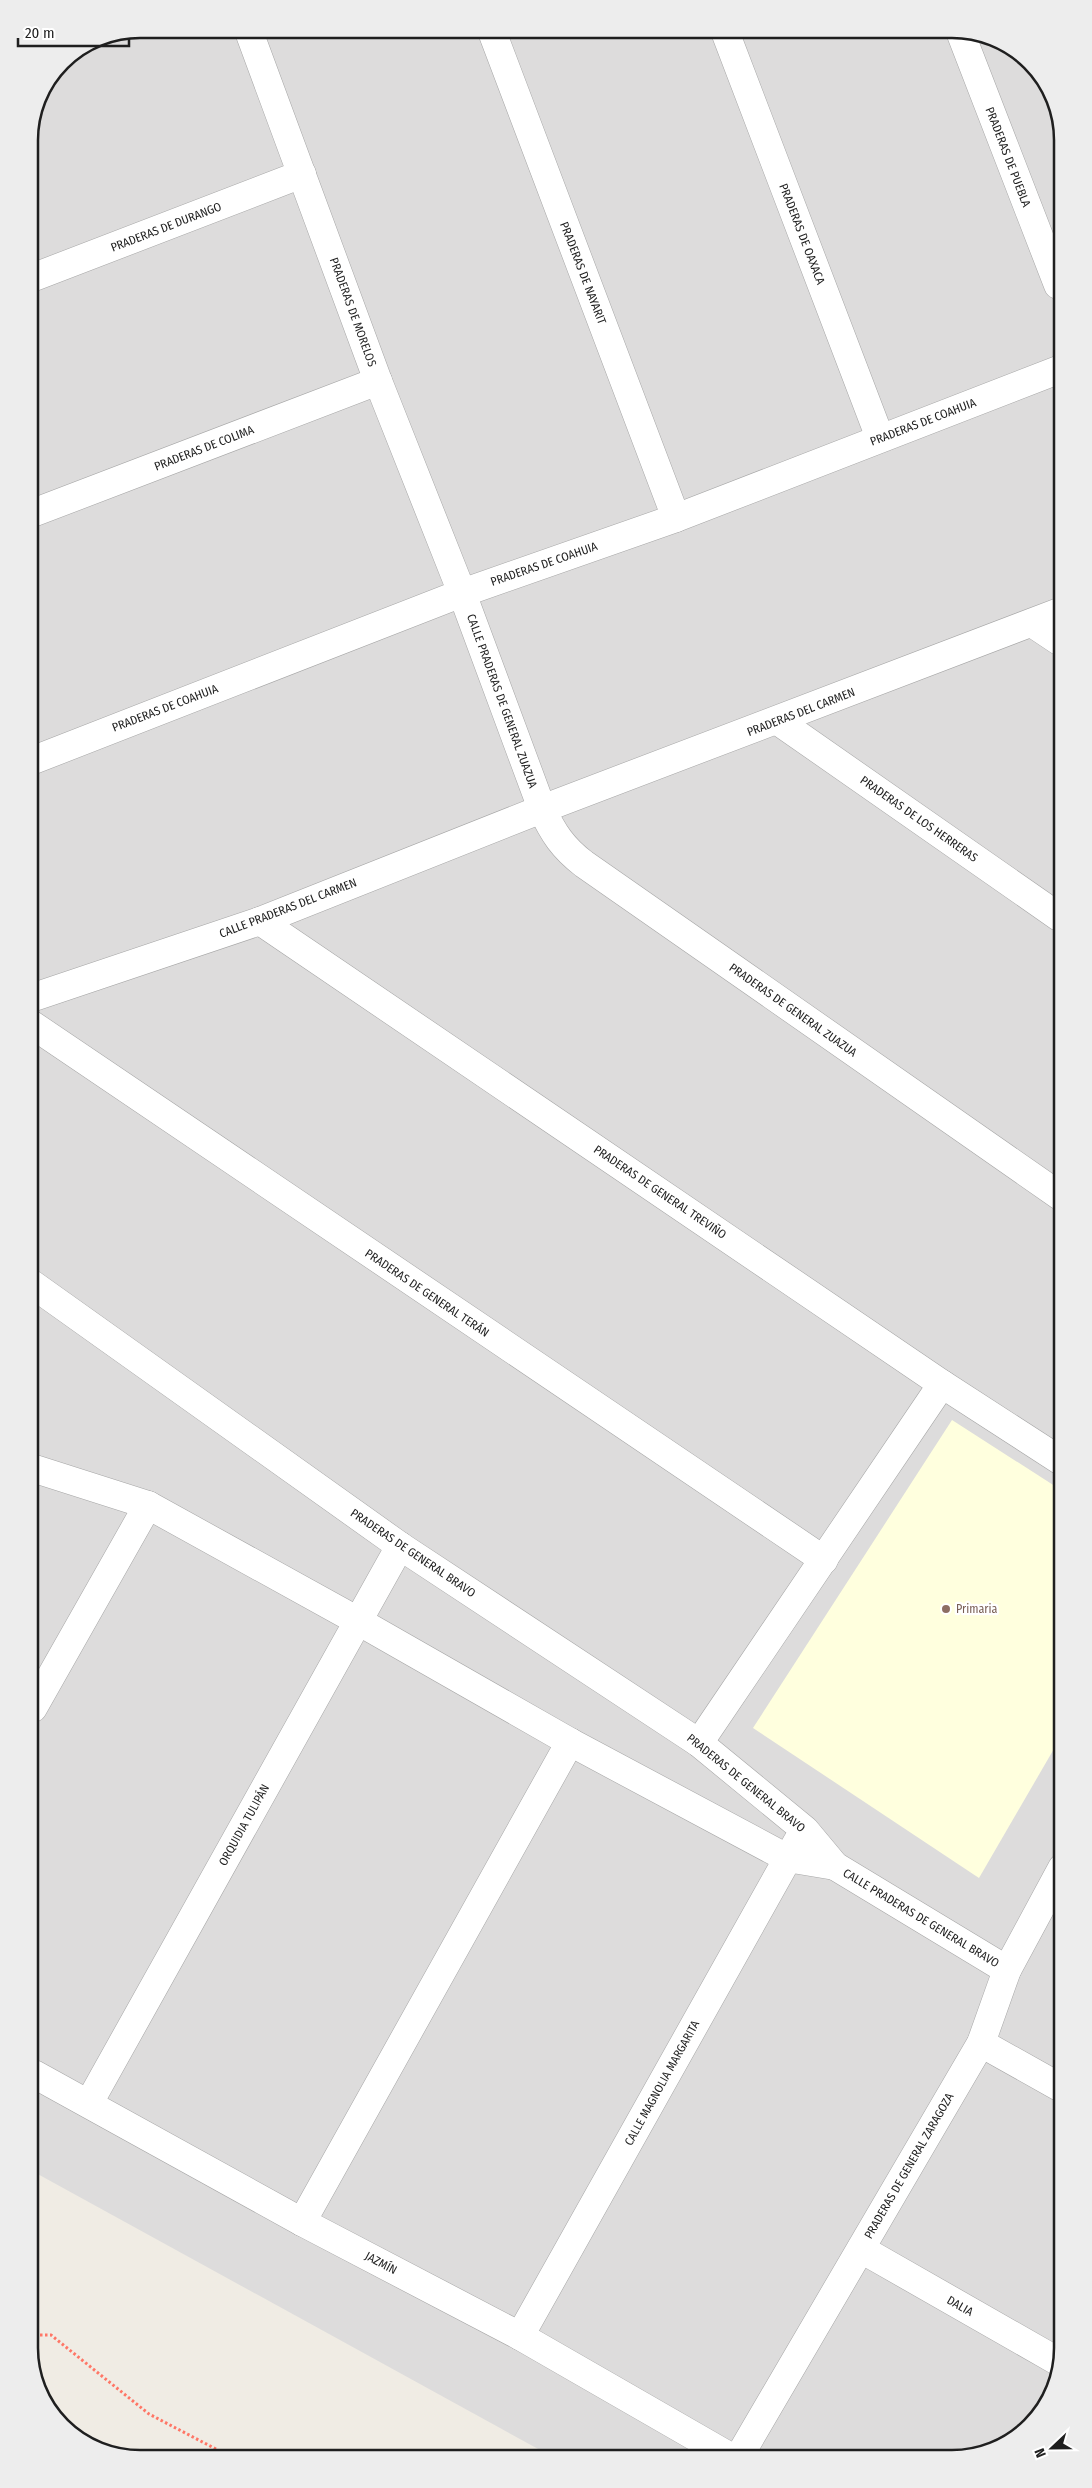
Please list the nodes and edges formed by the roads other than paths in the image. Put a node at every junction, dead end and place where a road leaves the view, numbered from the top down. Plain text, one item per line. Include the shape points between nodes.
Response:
1 (251, 38) edge
2 (494, 38) edge
3 (727, 38) edge
4 (963, 38) edge
5 (302, 174) junction
6 (1054, 275) edge
7 (38, 276) edge
8 (1054, 372) edge
9 (378, 381) junction
10 (880, 438) junction
11 (38, 511) edge
12 (676, 518) junction
13 (462, 593) junction
14 (1054, 614) edge
15 (1032, 623) junction
16 (1054, 638) edge
17 (778, 721) junction
18 (38, 758) edge
19 (542, 809) junction
20 (1054, 913) edge
21 (260, 921) junction
22 (38, 996) edge
23 (38, 1029) edge
24 (1054, 1192) edge
25 (38, 1288) edge
26 (942, 1384) junction
27 (1054, 1456) edge
28 (38, 1470) edge
29 (148, 1505) junction
30 (400, 1546) junction
31 (824, 1560) junction
32 (358, 1621) junction
33 (38, 1699) edge
34 (570, 1742) junction
35 (699, 1743) junction
36 (804, 1830) junction
37 (787, 1858) junction
38 (834, 1866) junction
39 (1054, 1883) edge
40 (1007, 1970) junction
41 (981, 2042) junction
42 (38, 2076) edge
43 (1054, 2084) edge
44 (89, 2103) junction
45 (302, 2222) junction
46 (861, 2249) junction
47 (520, 2336) junction
48 (1054, 2359) edge
49 (718, 2450) edge
50 (743, 2450) edge

1 - 5 street, PRADERAS DE MORELOS
2 - 12 street, PRADERAS DE NAYARIT
3 - 10 street, PRADERAS DE OAXACA
4 - 6 street, PRADERAS DE PUEBLA
5 - 7 street, PRADERAS DE DURANGO
5 - 9 street, PRADERAS DE MORELOS
8 - 10 street, PRADERAS DE COAHUIA
9 - 11 street, PRADERAS DE COLIMA
9 - 13 street, PRADERAS DE MORELOS
10 - 12 street, PRADERAS DE COAHUIA
12 - 13 street, PRADERAS DE COAHUIA
13 - 18 street, PRADERAS DE COAHUIA
13 - 19 street, CALLE PRADERAS DE GENERAL ZUAZUA
14 - 15 street, PRADERAS DEL CARMEN
15 - 16 street
15 - 17 street, PRADERAS DEL CARMEN
17 - 19 street, PRADERAS DEL CARMEN
17 - 20 street, PRADERAS DE LOS HERRERAS
19 - 21 street, CALLE PRADERAS DEL CARMEN
19 - 24 street, PRADERAS DE GENERAL ZUAZUA via 553,834 584,864
21 - 22 street, CALLE PRADERAS DEL CARMEN
21 - 26 street, PRADERAS DE GENERAL TREVIÑO
23 - 31 street, PRADERAS DE GENERAL TERÁN
25 - 30 street, PRADERAS DE GENERAL BRAVO
26 - 27 street, PRADERAS DE GENERAL TREVIÑO
26 - 31 street
28 - 29 street
29 - 32 street
29 - 33 street
30 - 32 street, ORQUIDIA TULIPÁN
30 - 35 street, PRADERAS DE GENERAL BRAVO
31 - 35 street
32 - 34 street
32 - 44 street, ORQUIDIA TULIPÁN
34 - 37 street
34 - 45 street
35 - 36 street, PRADERAS DE GENERAL BRAVO
36 - 37 street, CALLE MAGNOLIA MARGARITA
36 - 38 street, PRADERAS DE GENERAL BRAVO
37 - 38 street
37 - 47 street, CALLE MAGNOLIA MARGARITA
38 - 40 street, CALLE PRADERAS DE GENERAL BRAVO
39 - 40 street, PRADERAS DE GENERAL ZARAGOZA
40 - 41 street, PRADERAS DE GENERAL ZARAGOZA
41 - 43 street
41 - 46 street, PRADERAS DE GENERAL ZARAGOZA
42 - 44 street, JAZMÍN
44 - 45 street, JAZMÍN
45 - 47 street, JAZMÍN
46 - 48 street, DALIA
46 - 50 street, PRADERAS DE GENERAL ZARAGOZA
47 - 49 street, JAZMÍN

